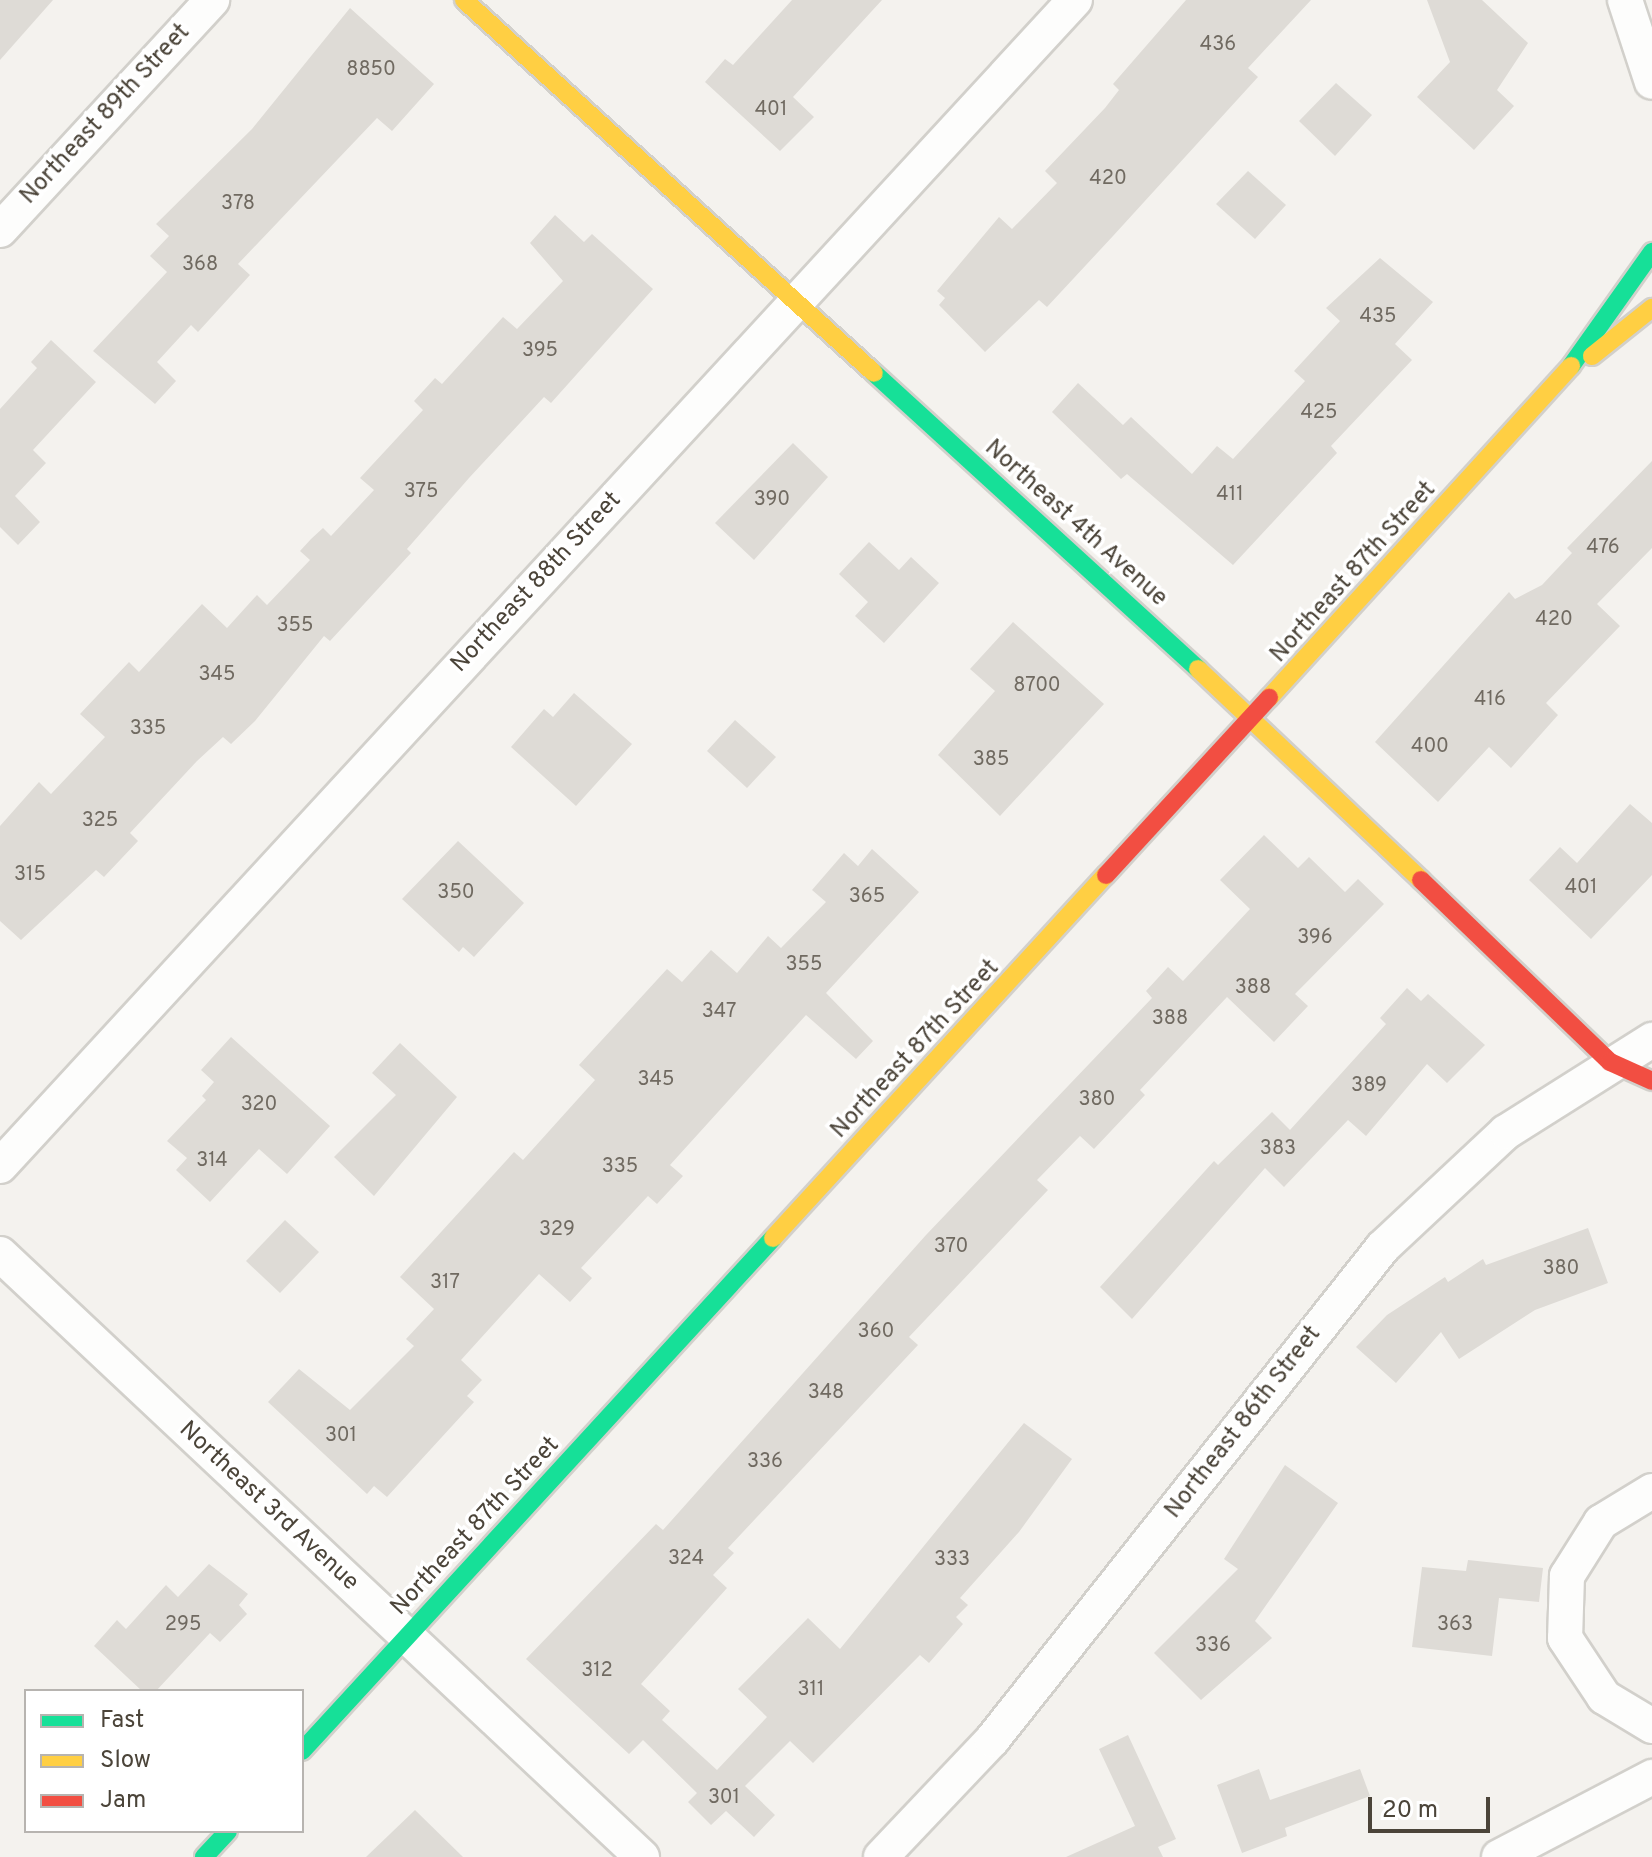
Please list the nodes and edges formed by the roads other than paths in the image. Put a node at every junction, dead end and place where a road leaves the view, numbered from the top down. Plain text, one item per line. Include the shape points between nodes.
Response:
1 (212, 0) edge
2 (464, 0) edge
3 (1075, 0) edge
4 (1625, 0) edge
5 (1650, 65) edge
6 (0, 230) edge
7 (1652, 252) edge
8 (796, 302) junction
9 (1652, 308) edge
10 (1562, 379) junction
11 (1253, 719) junction
12 (1652, 1040) edge
13 (1610, 1062) junction
14 (1652, 1081) edge
15 (0, 1166) edge
16 (0, 1254) edge
17 (1652, 1491) edge
18 (407, 1637) junction
19 (1652, 1726) edge
20 (304, 1749) edge
21 (1652, 1777) edge
22 (226, 1833) edge
23 (204, 1857) edge
24 (642, 1857) edge
25 (881, 1857) edge
26 (1499, 1857) edge

1 - 6 street, Northeast 89th Street
2 - 8 street, Northeast 4th Avenue
3 - 8 street, Northeast 88th Street
4 - 5 street
7 - 10 street, Northeast 87th Street
8 - 11 street, Northeast 4th Avenue
8 - 15 street, Northeast 88th Street
9 - 10 street, Northeast 87th Street
10 - 11 street, Northeast 87th Street
11 - 13 street, Northeast 4th Avenue
11 - 18 street, Northeast 87th Street
12 - 13 street, Northeast 86th Street
13 - 14 street, Northeast 4th Avenue
13 - 25 street, Northeast 86th Street via 1506,1132 1383,1247 992,1740
16 - 18 street, Northeast 3rd Avenue
17 - 19 street via 1601,1522 1567,1576 1565,1638 1604,1697
18 - 20 street, Northeast 87th Street
18 - 24 street, Northeast 3rd Avenue
21 - 26 street
22 - 23 street

